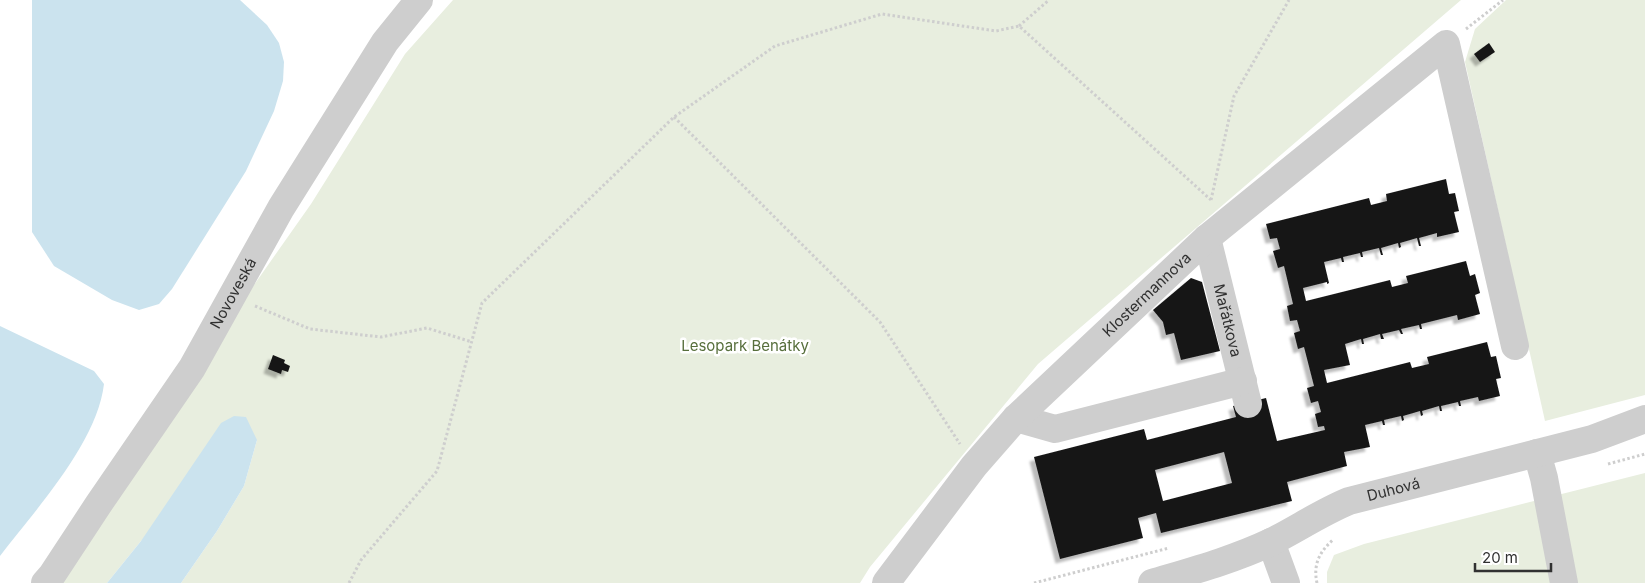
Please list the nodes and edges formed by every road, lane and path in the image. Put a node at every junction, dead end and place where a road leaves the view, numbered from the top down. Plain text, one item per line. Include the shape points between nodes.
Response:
1 (419, 0) edge
2 (1049, 0) edge
3 (1289, 0) edge
4 (1503, 0) edge
5 (1019, 26) junction
6 (1446, 44) junction
7 (674, 117) junction
8 (1207, 238) junction
9 (231, 298) junction
10 (472, 342) junction
11 (1515, 346) dead end
12 (1016, 418) junction
13 (1645, 419) edge
14 (1537, 453) junction
15 (974, 466) junction
16 (1336, 537) dead end
17 (1271, 542) junction
18 (45, 583) edge
19 (349, 583) edge
20 (886, 583) edge
21 (1152, 583) edge
22 (1286, 583) edge
23 (1318, 583) edge
24 (1564, 583) edge

1 - 9 street, Novoveská via 385,42 281,208
2 - 5 path
3 - 5 path via 1234,96 1211,200
4 - 6 path
5 - 7 path via 996,31 882,14 775,46
6 - 8 street, Klostermannova
6 - 11 street
7 - 10 path via 482,303
7 - 15 path via 880,322
8 - 12 street, Klostermannova
8 - 12 street, Mařátkova via 1246,392 1055,429
9 - 10 path via 310,329 381,337 427,328
9 - 18 street, Novoveská via 192,368
10 - 19 path via 437,471 361,560
12 - 15 street, Klostermannova
13 - 14 street, Duhová via 1592,439
14 - 17 street, Duhová via 1349,501 1328,509
14 - 24 street
15 - 20 street, Klostermannova
16 - 23 path via 1317,560 1315,572
17 - 21 street, Duhová via 1221,563
17 - 22 street

